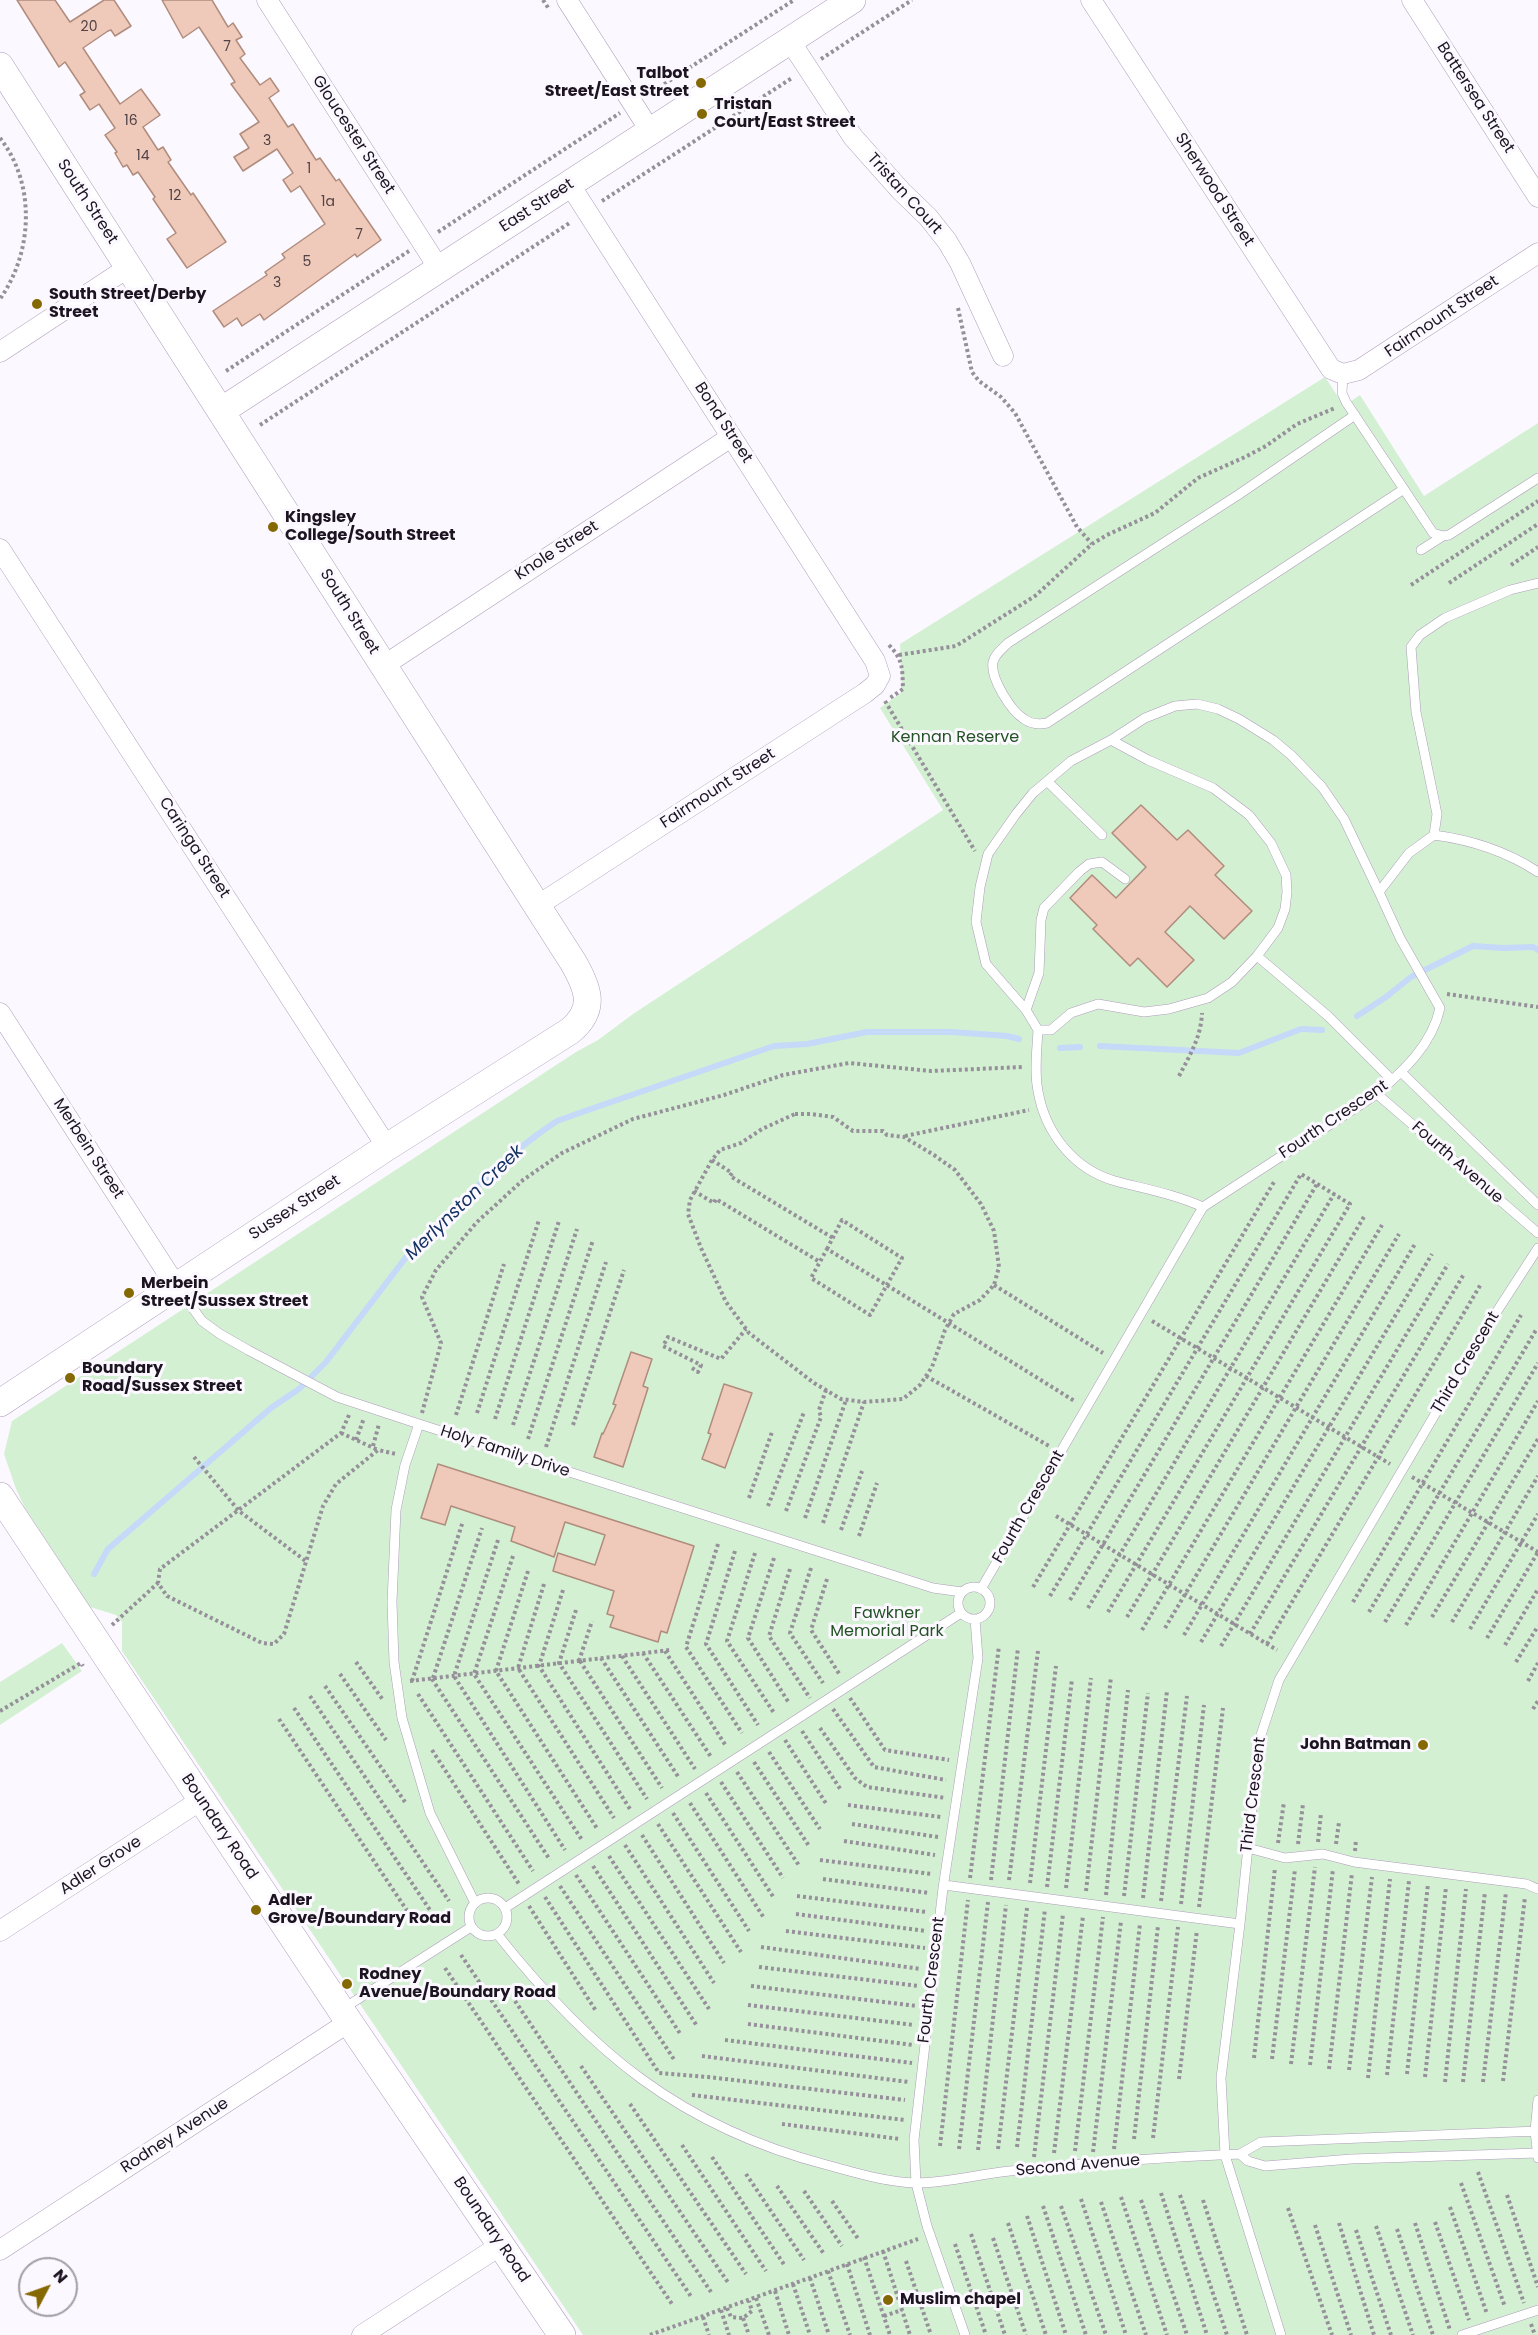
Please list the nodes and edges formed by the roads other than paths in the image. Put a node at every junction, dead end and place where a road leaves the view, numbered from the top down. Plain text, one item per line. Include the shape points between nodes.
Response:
1 (267, 0) edge
2 (567, 0) edge
3 (852, 0) edge
4 (1091, 0) edge
5 (1412, 0) edge
6 (790, 41) junction
7 (0, 66) edge
8 (651, 132) junction
9 (570, 185) junction
10 (1538, 197) edge
11 (1538, 254) edge
12 (129, 267) junction
13 (440, 270) junction
14 (0, 352) edge
15 (1003, 356) dead end
16 (1343, 374) junction
17 (221, 411) junction
18 (1355, 415) junction
19 (731, 437) junction
20 (1538, 478) edge
21 (1404, 489) junction
22 (1443, 536) junction
23 (0, 549) edge
24 (1421, 550) dead end
25 (1538, 583) edge
26 (383, 666) junction
27 (875, 685) joint
28 (1111, 740) junction
29 (1048, 782) junction
30 (1102, 835) dead end
31 (1434, 835) junction
32 (1538, 872) edge
33 (1125, 879) dead end
34 (1379, 892) junction
35 (537, 906) junction
36 (1257, 956) junction
37 (586, 1011) joint
38 (1026, 1011) junction
39 (0, 1013) edge
40 (1038, 1030) junction
41 (1401, 1072) junction
42 (1392, 1080) junction
43 (1377, 1094) junction
44 (387, 1147) junction
45 (1538, 1205) edge
46 (1203, 1206) junction
47 (1538, 1233) edge
48 (1538, 1248) edge
49 (176, 1286) junction
50 (0, 1403) edge
51 (419, 1424) junction
52 (0, 1496) edge
53 (981, 1589) junction
54 (962, 1592) junction
55 (961, 1613) junction
56 (975, 1619) junction
57 (201, 1800) junction
58 (1248, 1848) junction
59 (1538, 1889) edge
60 (943, 1890) junction
61 (475, 1903) junction
62 (505, 1908) junction
63 (1240, 1924) junction
64 (471, 1927) junction
65 (0, 1931) edge
66 (497, 1934) junction
67 (345, 2016) junction
68 (1538, 2100) edge
69 (1536, 2131) edge
70 (1240, 2154) junction
71 (1538, 2154) edge
72 (1225, 2155) junction
73 (916, 2182) junction
74 (501, 2245) junction
75 (0, 2250) edge
76 (1538, 2310) edge
77 (362, 2335) edge
78 (562, 2335) edge
79 (965, 2335) edge
80 (1281, 2335) edge
81 (1462, 2335) edge

1 - 13 street, Gloucester Street
2 - 8 street
3 - 6 street, East Street
4 - 16 street, Sherwood Street via 1325,362
5 - 10 street, Battersea Street
6 - 8 street, East Street
6 - 15 street, Tristan Court via 853,137 947,241
7 - 12 street, South Street
8 - 9 street, East Street
9 - 13 street, East Street
9 - 19 street, Bond Street
11 - 16 street, Fairmount Street via 1376,360
12 - 14 street
12 - 17 street, South Street
13 - 17 street, East Street
16 - 18 lane via 1342,393
17 - 26 street, South Street
18 - 21 lane
18 - 21 lane via 1008,643 993,667 995,681 1008,701 1022,718 1038,725 1047,723
19 - 26 street, Knole Street
19 - 27 street, Bond Street via 875,661 880,676
20 - 22 lane
21 - 22 lane via 1433,533
22 - 24 lane
23 - 44 street, Caringa Street
25 - 31 lane via 1510,590 1445,618 1420,635 1411,647 1416,712 1437,814
26 - 35 street, South Street
27 - 35 street, Fairmount Street
28 - 29 lane, Fourth Crescent via 1071,761
28 - 34 lane, Fourth Crescent via 1145,718 1175,706 1197,704 1239,718 1273,740 1322,787 1344,819
28 - 36 lane via 1213,788 1249,816 1270,843 1286,875 1286,901 1278,928
29 - 30 lane
29 - 38 lane, Fourth Crescent via 1033,793 988,854 976,922 986,964
31 - 32 lane via 1492,848
31 - 34 lane via 1409,853
33 - 38 lane via 1102,862 1089,864 1044,908 1039,974
34 - 41 lane, Fourth Crescent via 1440,1008 1428,1042
35 - 37 street, South Street via 585,983
36 - 40 lane via 1232,982 1202,1001 1144,1012 1098,1004 1071,1013 1051,1030
36 - 42 lane via 1328,1016
37 - 44 street, Sussex Street via 570,1031
38 - 40 lane, Fourth Crescent
39 - 49 street, Merbein Street
40 - 46 lane via 1038,1091 1046,1122 1076,1160 1112,1180
41 - 42 lane, Fourth Crescent
41 - 45 lane, Fourth Avenue
42 - 43 lane, Fourth Crescent
43 - 46 lane, Fourth Crescent
43 - 47 lane, Fourth Avenue
44 - 49 street, Sussex Street
46 - 53 lane, Fourth Crescent
48 - 58 lane, Third Crescent via 1481,1336 1279,1680 1259,1741
49 - 50 street, Sussex Street
49 - 51 lane via 202,1321 220,1334 318,1389
51 - 54 lane, Holy Family Drive via 933,1588
51 - 61 lane, Holy Family Drive via 395,1521 392,1602 397,1683 402,1718 430,1812
52 - 57 street, Boundary Road via 88,1651
53 - 54 lane via 971,1587
53 - 56 lane via 990,1606
54 - 55 lane via 958,1605
55 - 56 lane
55 - 62 lane
56 - 60 lane, Fourth Crescent via 978,1658
57 - 65 street, Adler Grove
57 - 67 street, Boundary Road
58 - 59 lane via 1276,1857 1323,1854 1354,1862 1526,1884
58 - 63 lane, Third Crescent
60 - 63 lane
60 - 73 lane, Fourth Crescent via 914,2140
61 - 62 lane via 491,1899
61 - 64 lane via 469,1917
62 - 66 lane via 506,1920
63 - 72 lane, Third Crescent via 1221,2078
64 - 66 lane via 480,1935
64 - 67 lane
66 - 73 lane via 530,1976 597,2045 647,2085 691,2113 786,2155 862,2175
67 - 74 street, Boundary Road
67 - 75 street, Rodney Avenue
68 - 69 lane
69 - 70 lane, Second Avenue via 1261,2142
69 - 71 lane
70 - 71 lane, Second Avenue via 1265,2166 1352,2159
70 - 72 lane, Second Avenue
72 - 73 lane, Second Avenue
72 - 80 lane, Third Crescent
73 - 79 lane, Fourth Crescent
74 - 77 street
74 - 78 street, Boundary Road
76 - 81 lane

